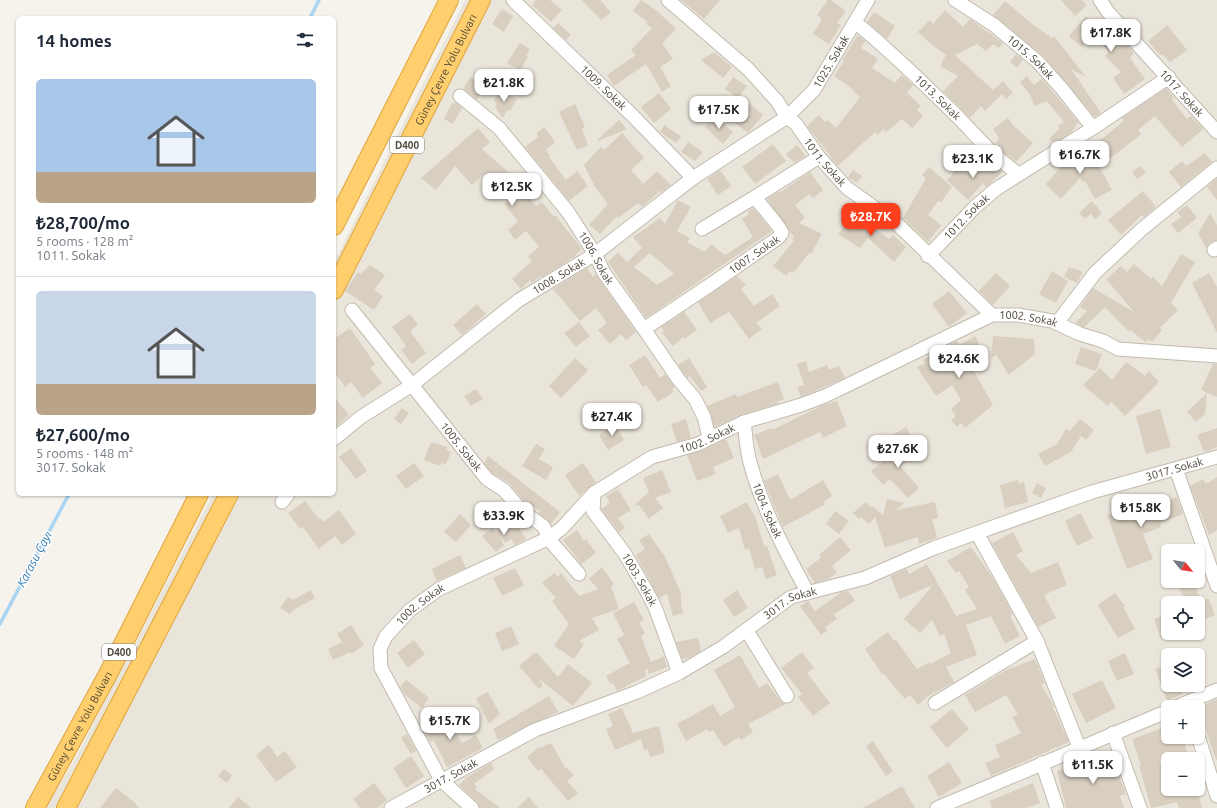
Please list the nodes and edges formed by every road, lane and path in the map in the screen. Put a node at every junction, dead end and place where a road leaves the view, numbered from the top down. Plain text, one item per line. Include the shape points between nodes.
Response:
1 (449, 0) edge
2 (481, 0) edge
3 (513, 0) edge
4 (668, 0) edge
5 (955, 0) edge
6 (1100, 0) edge
7 (866, 1) edge
8 (856, 22) junction
9 (1168, 76) junction
10 (460, 96) dead end
11 (787, 117) junction
12 (1093, 128) junction
13 (1217, 132) edge
14 (819, 157) junction
15 (1217, 168) edge
16 (1019, 174) junction
17 (693, 178) junction
18 (755, 197) junction
19 (336, 222) edge
20 (702, 229) dead end
21 (595, 254) junction
22 (928, 256) junction
23 (336, 286) edge
24 (352, 310) dead end
25 (992, 315) junction
26 (1057, 324) junction
27 (644, 329) junction
28 (1217, 356) edge
29 (412, 385) junction
30 (744, 422) junction
31 (336, 437) edge
32 (709, 437) junction
33 (1217, 457) edge
34 (1176, 469) junction
35 (594, 493) junction
36 (198, 496) edge
37 (229, 496) edge
38 (977, 532) junction
39 (549, 538) junction
40 (579, 574) dead end
41 (1217, 586) edge
42 (808, 593) junction
43 (747, 631) junction
44 (1037, 641) junction
45 (678, 673) junction
46 (1217, 690) edge
47 (787, 696) dead end
48 (1195, 700) edge
49 (935, 703) dead end
50 (1161, 714) edge
51 (1113, 733) junction
52 (1201, 744) edge
53 (1079, 747) junction
54 (1042, 763) junction
55 (441, 780) junction
56 (1217, 796) edge
57 (35, 808) edge
58 (66, 808) edge
59 (391, 808) edge
60 (472, 808) edge
61 (937, 808) edge
62 (1057, 808) edge
63 (1140, 808) edge

1 - 19 highway, D400
2 - 23 highway, Güney Çevre Yolu Bulvarı / D400
3 - 17 street, 1009. Sokak
4 - 11 street, 1011. Sokak via 748,69 777,101
5 - 12 street, 1015. Sokak via 994,25 1038,62
6 - 9 street, 1017. Sokak via 1108,12
7 - 8 street, 1025. Sokak
8 - 11 street, 1025. Sokak via 814,90
8 - 16 street, 1013. Sokak via 903,62 1000,161
9 - 12 street, 1012. Sokak
9 - 13 street, 1017. Sokak
10 - 21 street, 1006. Sokak via 499,128 568,212
11 - 14 street, 1011. Sokak via 796,124
11 - 17 street, 1008. Sokak
12 - 16 street, 1012. Sokak
14 - 18 street
14 - 22 street, 1011. Sokak via 848,188 896,223
15 - 26 street via 1142,229 1095,273
16 - 22 street, 1012. Sokak via 975,207
17 - 21 street, 1008. Sokak
18 - 20 street
18 - 27 street, 1007. Sokak via 782,233 710,286
21 - 27 street, 1006. Sokak via 604,273
21 - 29 street, 1008. Sokak via 519,300
22 - 25 street, 1011. Sokak
24 - 29 street, 1005. Sokak
25 - 26 street, 1002. Sokak via 1018,316
25 - 30 street, 1002. Sokak via 825,396
26 - 28 street, 1002. Sokak via 1118,349
27 - 32 street, 1006. Sokak via 678,380 696,399 704,416
29 - 31 street, 1008. Sokak via 361,417
29 - 39 street, 1005. Sokak via 487,479 504,490 522,511 543,526
30 - 32 street, 1002. Sokak
30 - 42 street, 1004. Sokak via 750,461 763,500 781,544
32 - 35 street, 1002. Sokak via 698,444 652,457
33 - 34 street, 3017. Sokak
34 - 38 street, 3017. Sokak via 1092,492
34 - 41 street
35 - 39 street, 1002. Sokak via 562,528
35 - 45 street, 1003. Sokak via 593,511 625,554 652,601
36 - 57 highway, Güney Çevre Yolu Bulvarı / D400 via 107,676
37 - 58 highway, D400
38 - 42 street, 3017. Sokak via 865,578
38 - 44 street
39 - 40 street, 1005. Sokak
39 - 55 street, 1002. Sokak via 439,589 410,610 386,636 380,649 381,668
42 - 43 street, 3017. Sokak via 791,597
43 - 45 street, 3017. Sokak
43 - 47 street
44 - 49 street
44 - 53 street
45 - 55 street, 3017. Sokak via 637,692 535,730
46 - 48 street
50 - 51 street
51 - 53 street
51 - 63 street
52 - 56 street
53 - 54 street
54 - 61 street
54 - 62 street
55 - 59 street, 3017. Sokak
55 - 60 street, 1002. Sokak

